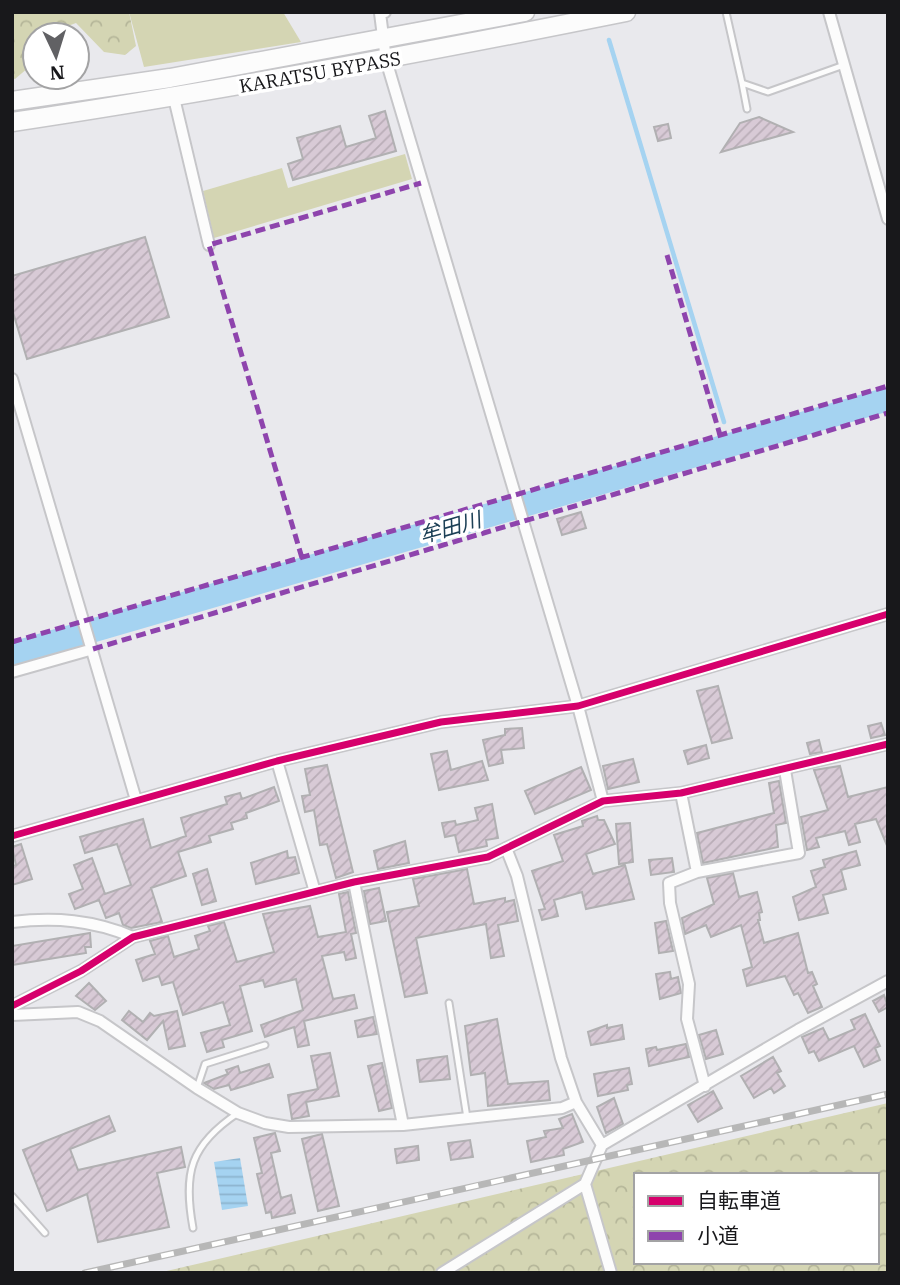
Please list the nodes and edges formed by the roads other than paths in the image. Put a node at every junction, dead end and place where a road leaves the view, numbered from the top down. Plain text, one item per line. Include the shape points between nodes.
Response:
1 (385, 12) edge
2 (525, 12) edge
3 (626, 12) edge
4 (726, 12) edge
5 (829, 12) edge
6 (383, 41) junction
7 (386, 61) junction
8 (844, 65) junction
9 (742, 83) junction
10 (174, 98) junction
11 (12, 102) edge
12 (747, 109) dead end
13 (12, 122) edge
14 (888, 219) edge
15 (209, 245) dead end
16 (12, 379) edge
17 (888, 614) edge
18 (93, 647) junction
19 (12, 672) edge
20 (578, 706) junction
21 (888, 744) edge
22 (277, 761) junction
23 (785, 770) junction
24 (681, 793) junction
25 (136, 800) junction
26 (603, 801) junction
27 (12, 836) edge
28 (506, 848) junction
29 (696, 872) junction
30 (354, 882) junction
31 (315, 892) junction
32 (12, 922) edge
33 (133, 937) junction
34 (888, 981) edge
35 (449, 1003) dead end
36 (12, 1006) edge
37 (12, 1015) edge
38 (265, 1045) dead end
39 (705, 1086) junction
40 (197, 1088) junction
41 (576, 1102) junction
42 (238, 1113) junction
43 (467, 1118) junction
44 (402, 1125) junction
45 (602, 1145) junction
46 (585, 1184) junction
47 (12, 1196) edge
48 (193, 1228) dead end
49 (45, 1233) dead end
50 (442, 1273) edge
51 (611, 1273) edge

1 - 6 street via 380,13
2 - 6 highway, KARATSU BYPASS
3 - 7 highway, KARATSU BYPASS
4 - 9 lane
5 - 8 street
6 - 7 street
6 - 11 highway, KARATSU BYPASS
7 - 10 highway, KARATSU BYPASS
7 - 20 street
8 - 9 lane via 768,92
8 - 14 street
9 - 12 lane
10 - 13 highway, KARATSU BYPASS
10 - 15 street
16 - 18 street
17 - 20 street
18 - 19 street
18 - 25 street
20 - 22 street via 441,722
20 - 26 street
21 - 23 street
22 - 25 street
22 - 31 street
23 - 24 street
23 - 29 street via 799,853
24 - 26 street
24 - 29 street
25 - 27 street
26 - 28 street
28 - 30 street via 488,857
28 - 41 street
29 - 39 street via 668,883 689,984 687,1019
30 - 31 street
30 - 44 street
31 - 33 street
32 - 33 street via 51,918 104,925
33 - 36 street via 81,971
34 - 39 street
35 - 43 lane
37 - 40 street via 78,1013 100,1021
38 - 40 lane via 205,1064
39 - 45 street
40 - 42 street
41 - 43 street via 562,1108
41 - 45 street
42 - 44 street via 289,1127
42 - 48 lane via 215,1129 194,1159 187,1192
43 - 44 street
45 - 46 street
46 - 50 street
46 - 51 street
47 - 49 lane

